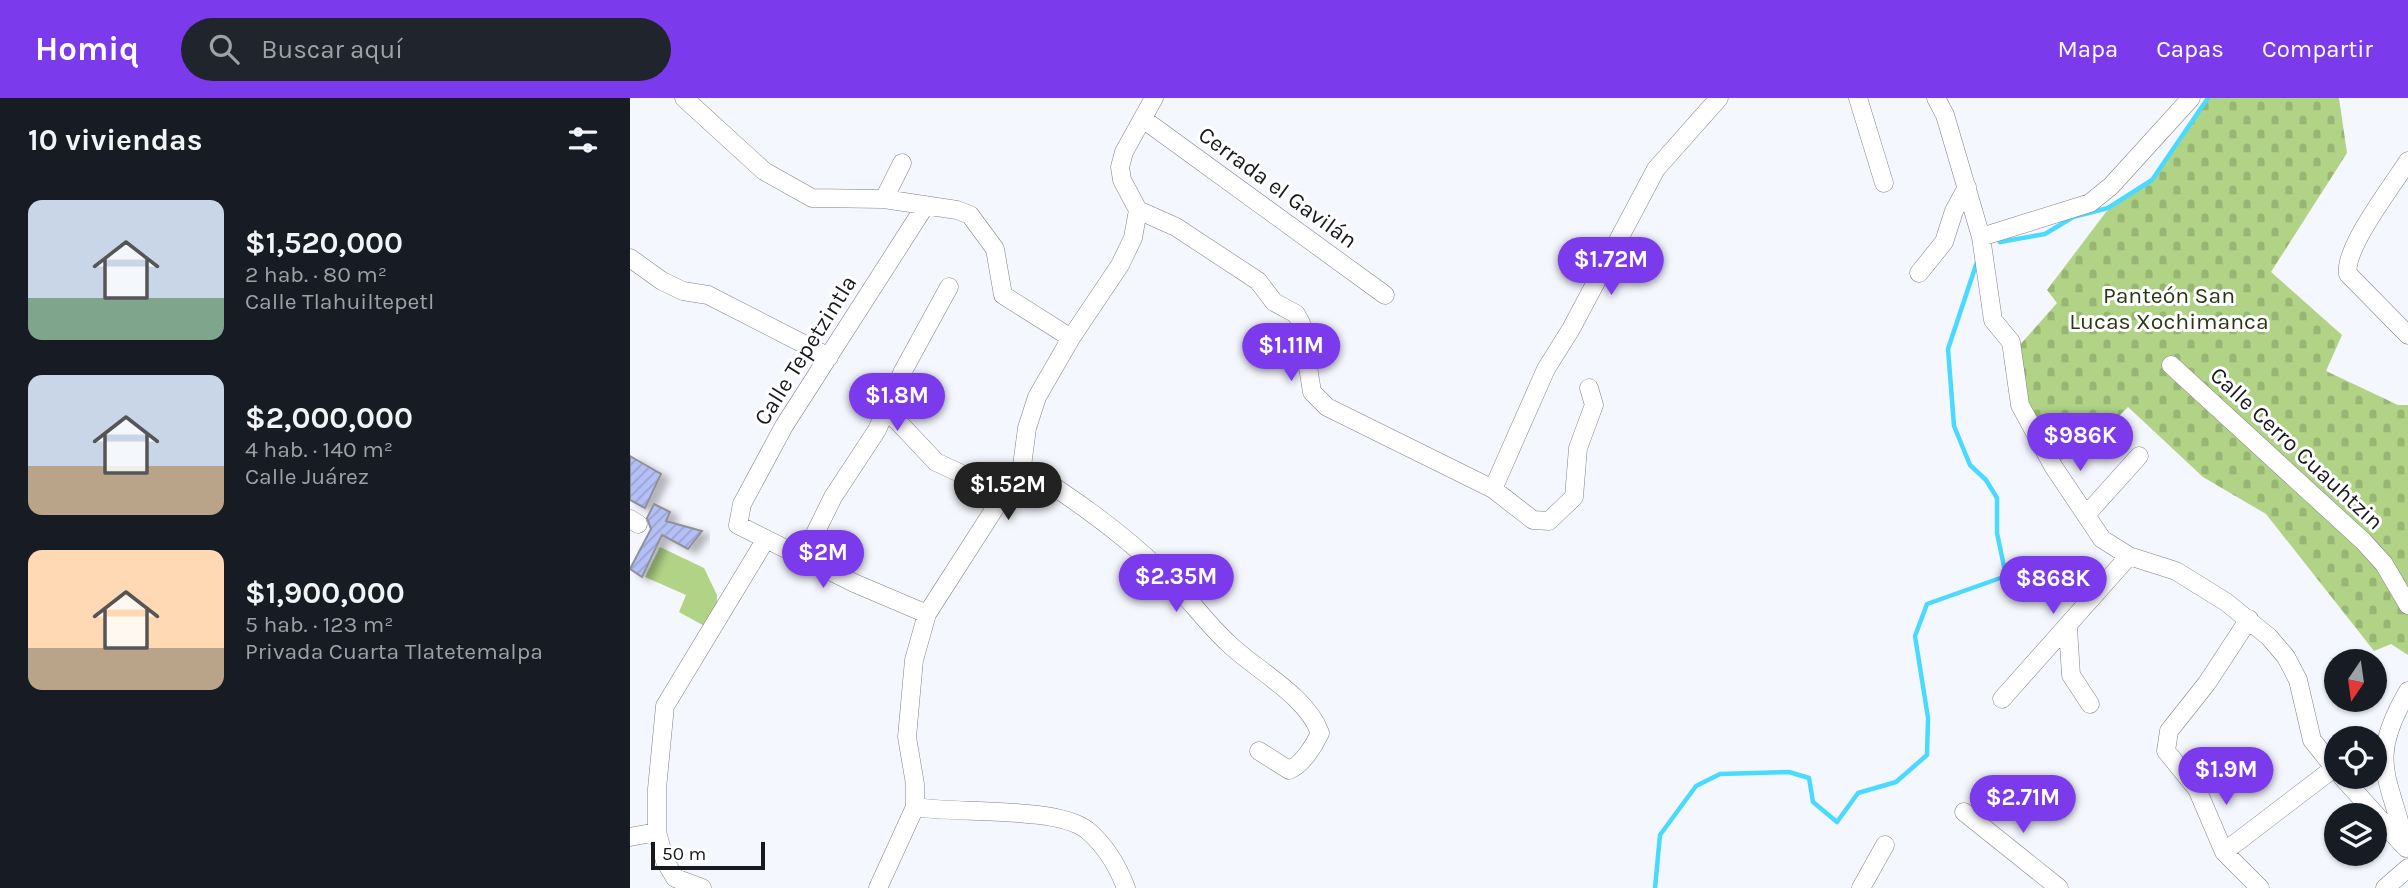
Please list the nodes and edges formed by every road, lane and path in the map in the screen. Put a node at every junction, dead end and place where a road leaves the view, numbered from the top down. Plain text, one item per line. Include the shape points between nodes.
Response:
1 (684, 98) edge
2 (1154, 98) edge
3 (1719, 98) edge
4 (1858, 98) edge
5 (1936, 98) edge
6 (2191, 98) edge
7 (1143, 119) junction
8 (2408, 161) edge
9 (902, 163) dead end
10 (1884, 183) dead end
11 (1967, 187) junction
12 (884, 199) junction
13 (925, 206) junction
14 (1138, 210) junction
15 (1981, 237) junction
16 (630, 258) edge
17 (1919, 273) dead end
18 (948, 287) dead end
19 (1385, 295) dead end
20 (2408, 335) edge
21 (1071, 338) junction
22 (829, 357) junction
23 (2171, 365) dead end
24 (1590, 388) dead end
25 (886, 409) junction
26 (2139, 456) dead end
27 (1022, 466) junction
28 (1493, 489) junction
29 (1005, 494) junction
30 (2085, 516) junction
31 (766, 539) junction
32 (2129, 556) junction
33 (803, 558) junction
34 (2408, 605) edge
35 (927, 614) junction
36 (2249, 619) junction
37 (2068, 628) junction
38 (2408, 691) edge
39 (2002, 699) dead end
40 (2090, 705) dead end
41 (1259, 751) dead end
42 (2324, 755) edge
43 (2324, 781) edge
44 (2352, 789) edge
45 (915, 807) junction
46 (1964, 812) dead end
47 (657, 832) junction
48 (630, 837) edge
49 (1885, 845) dead end
50 (2407, 849) edge
51 (2224, 852) junction
52 (2408, 868) edge
53 (2253, 886) edge
54 (702, 888) edge
55 (878, 888) edge
56 (1126, 888) edge
57 (1861, 888) edge
58 (2059, 888) edge
59 (2385, 888) edge

1 - 12 street via 764,171 794,190 828,201
2 - 7 street
3 - 28 street via 1656,169 1546,369
4 - 10 street
5 - 11 street
6 - 15 street via 2090,203
7 - 14 street via 1120,167
7 - 19 street, Cerrada el Gavilán
8 - 20 street via 2346,267
9 - 12 street
11 - 15 street
11 - 17 street via 1944,242
12 - 13 street
13 - 21 street via 970,215 995,249 1003,295
13 - 22 street, Calle Tepetzintla
14 - 21 street via 1121,265
14 - 28 street via 1176,227 1258,281 1274,302 1296,314 1312,392 1327,407
15 - 30 street via 1993,320 2011,342 2020,405
16 - 22 street via 662,281 708,295
18 - 25 street
21 - 27 street via 1037,397
22 - 31 street, Calle Tepetzintla via 784,426 742,504 738,525
23 - 34 street, Calle Cerro Cuauhtzin via 2363,541 2384,564
24 - 28 street via 1594,405 1578,448 1574,497 1541,523
25 - 29 street via 936,462
25 - 33 street
26 - 30 street
27 - 29 street
27 - 41 street via 1117,530 1229,645 1282,686 1320,733 1289,771
29 - 35 street
30 - 32 street via 2102,539
31 - 33 street
31 - 47 street via 665,706
32 - 36 street via 2176,571
32 - 37 street
33 - 35 street
35 - 45 street via 914,660 907,726
36 - 42 street via 2286,657 2298,680 2312,740
36 - 51 street via 2169,731 2166,751 2197,789
37 - 39 street
37 - 40 street via 2071,676
38 - 50 street via 2386,732 2383,754
43 - 51 street
44 - 50 street
45 - 55 street
45 - 56 street via 1047,815 1086,829 1117,864
46 - 58 street
47 - 48 street
47 - 54 street via 664,861 675,878
49 - 57 street
51 - 53 street
52 - 59 street

